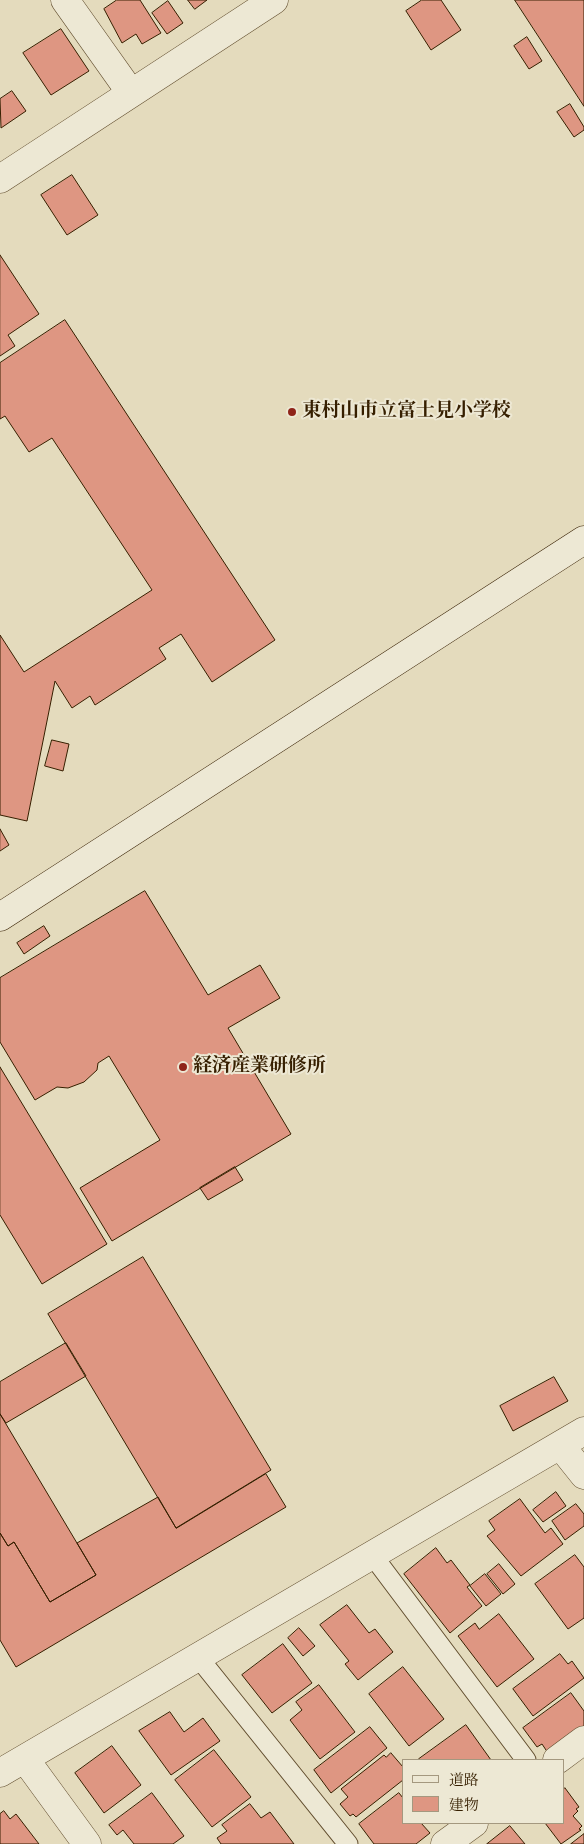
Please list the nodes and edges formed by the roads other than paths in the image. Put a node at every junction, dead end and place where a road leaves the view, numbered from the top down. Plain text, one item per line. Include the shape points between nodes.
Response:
1 (65, 0) edge
2 (274, 0) edge
3 (131, 93) junction
4 (0, 179) edge
5 (584, 540) edge
6 (0, 917) edge
7 (584, 1430) edge
8 (560, 1445) junction
9 (584, 1475) edge
10 (373, 1556) junction
11 (198, 1657) junction
12 (584, 1740) edge
13 (25, 1758) junction
14 (525, 1759) edge
15 (558, 1759) edge
16 (0, 1773) edge
17 (473, 1824) edge
18 (87, 1844) edge
19 (348, 1844) edge
20 (446, 1844) edge

1 - 3 street
2 - 3 street
3 - 4 street
5 - 6 street
7 - 8 street
8 - 9 street
8 - 10 street
10 - 11 street
10 - 14 lane
11 - 13 street
11 - 19 lane
12 - 15 street
13 - 16 street
13 - 18 street
17 - 20 street

